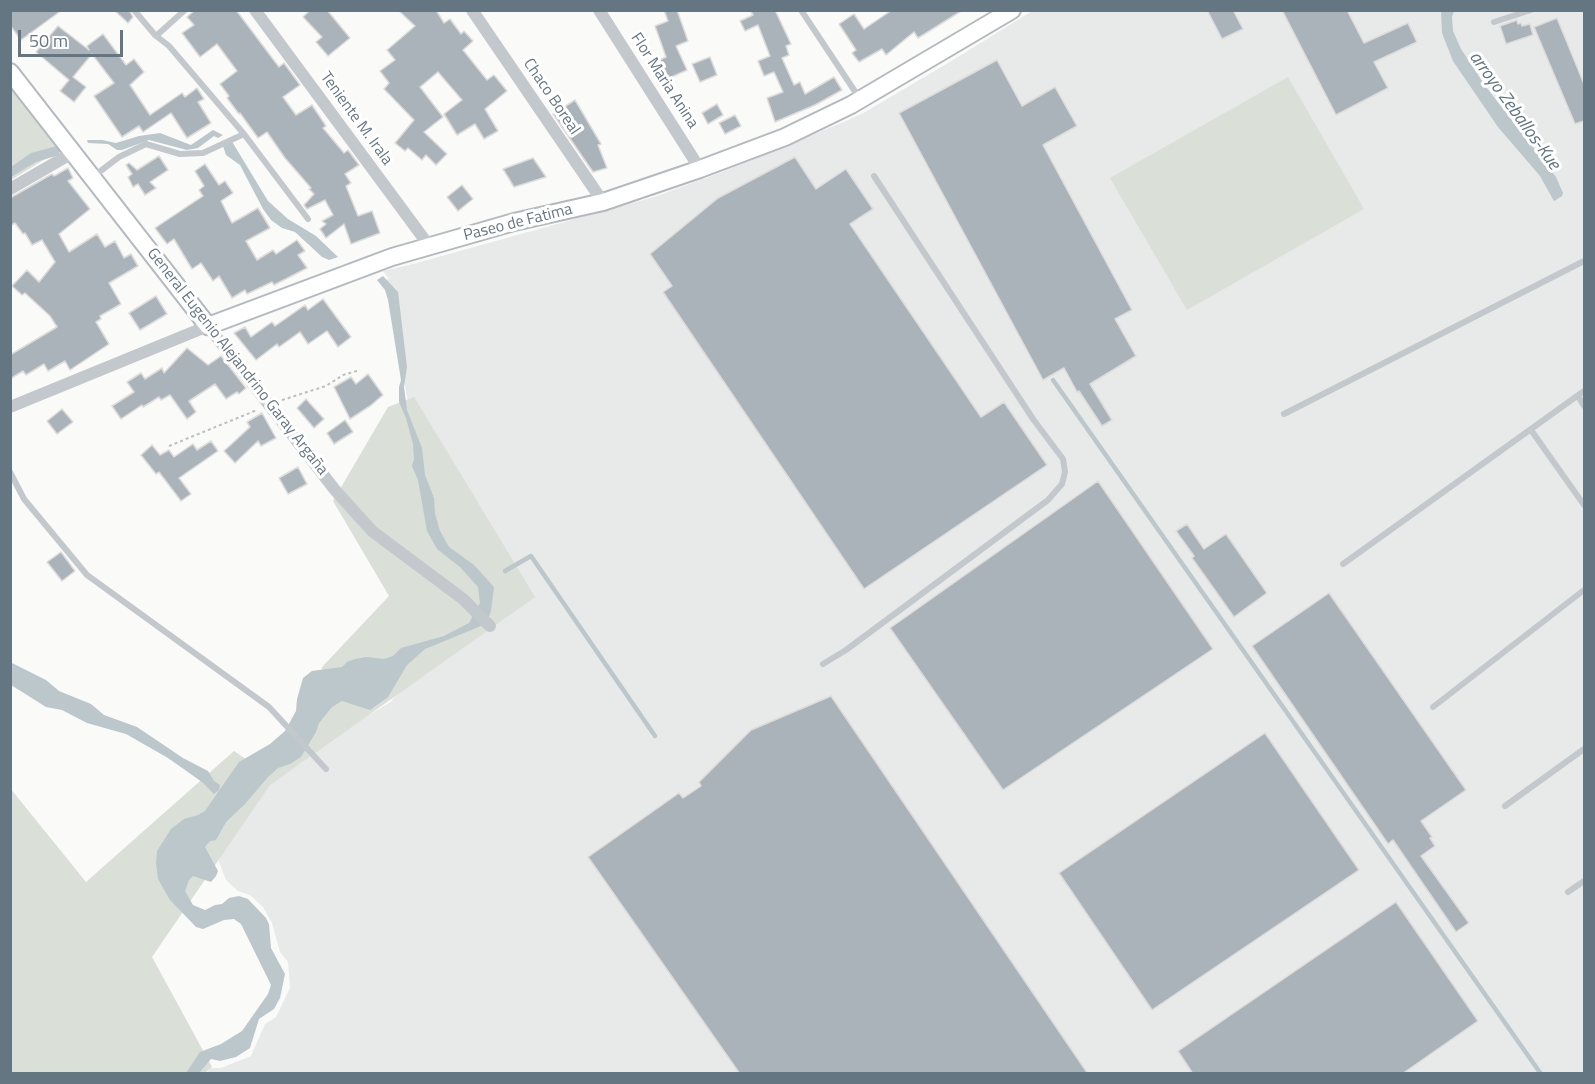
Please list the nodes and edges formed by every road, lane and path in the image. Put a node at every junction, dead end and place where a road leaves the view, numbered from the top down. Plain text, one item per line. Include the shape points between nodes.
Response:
1 (134, 10) edge
2 (185, 10) edge
3 (255, 10) edge
4 (472, 10) edge
5 (599, 10) edge
6 (801, 10) edge
7 (1012, 10) edge
8 (1531, 10) edge
9 (1494, 22) dead end
10 (156, 36) junction
11 (10, 72) edge
12 (861, 99) junction
13 (244, 134) junction
14 (74, 152) junction
15 (700, 169) junction
16 (94, 176) junction
17 (874, 176) dead end
18 (10, 189) edge
19 (603, 202) junction
20 (308, 219) dead end
21 (430, 247) junction
22 (1584, 261) edge
23 (208, 326) junction
24 (1584, 391) edge
25 (1578, 396) junction
26 (1584, 406) edge
27 (10, 407) edge
28 (1284, 414) dead end
29 (1531, 430) junction
30 (10, 472) edge
31 (1584, 505) edge
32 (1343, 564) dead end
33 (1584, 590) edge
34 (490, 626) dead end
35 (823, 664) dead end
36 (1433, 707) dead end
37 (1584, 749) edge
38 (326, 769) dead end
39 (1505, 806) dead end
40 (1584, 881) edge
41 (1568, 892) dead end

1 - 10 lane
2 - 10 lane
3 - 21 street, Teniente M. Irala
4 - 19 street, Chaco Boreal
5 - 15 street, Flor Maria Anina
6 - 12 lane
7 - 12 street, Paseo de Fatima
8 - 9 lane
10 - 13 lane
11 - 14 street, General Eugenio Alejandrino Garay Argaña
12 - 15 street, Paseo de Fatima via 785,137
13 - 16 lane via 203,153 180,154 146,144 119,157
13 - 20 lane
14 - 16 street, General Eugenio Alejandrino Garay Argaña
14 - 18 street
15 - 19 street, Paseo de Fatima
16 - 23 street, General Eugenio Alejandrino Garay Argaña
17 - 35 lane via 1063,459 1065,472 1062,484 1048,500
19 - 21 street, Paseo de Fatima via 514,222
21 - 23 street, Paseo de Fatima via 392,257
22 - 28 lane
23 - 27 street, Paseo de Fatima
23 - 34 street, General Eugenio Alejandrino Garay Argaña via 335,490 372,531 463,599
24 - 25 lane
25 - 26 lane
25 - 29 lane
29 - 31 lane
29 - 32 lane
30 - 38 lane via 24,499 87,575 269,707
33 - 36 lane
37 - 39 lane
40 - 41 lane

